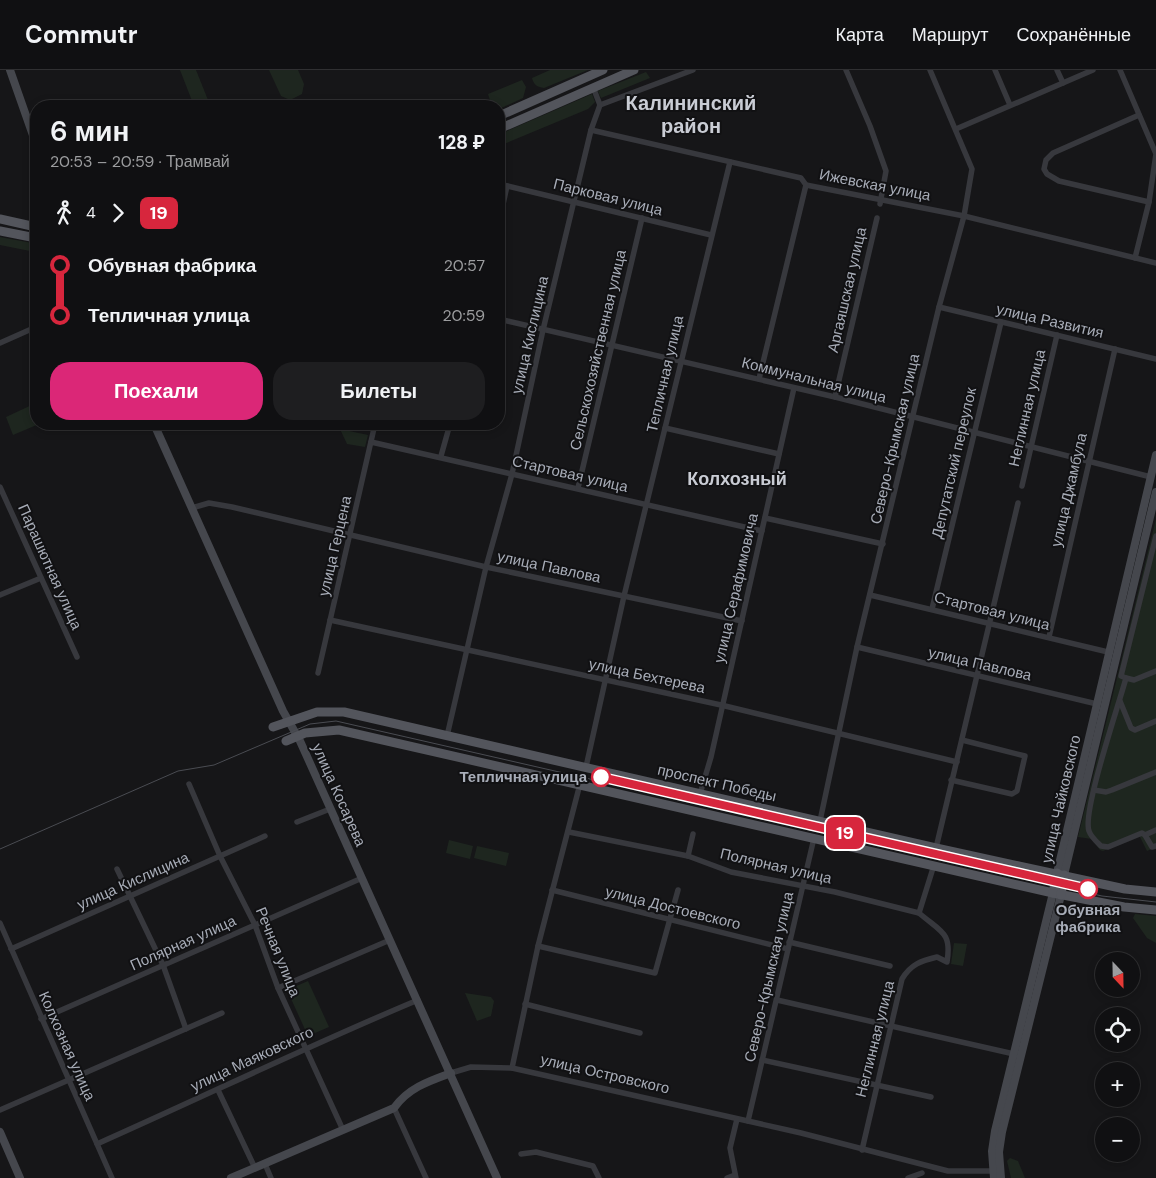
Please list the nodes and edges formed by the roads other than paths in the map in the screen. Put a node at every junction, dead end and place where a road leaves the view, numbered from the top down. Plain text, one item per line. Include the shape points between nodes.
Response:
1 (10, 70) edge
2 (603, 70) edge
3 (634, 70) edge
4 (694, 70) edge
5 (846, 70) edge
6 (930, 70) edge
7 (995, 70) edge
8 (1057, 70) edge
9 (1093, 70) edge
10 (1120, 70) edge
11 (1063, 83) junction
12 (593, 87) junction
13 (600, 105) junction
14 (1010, 105) junction
15 (505, 113) edge
16 (1139, 115) junction
17 (505, 126) edge
18 (30, 127) edge
19 (956, 129) junction
20 (591, 130) junction
21 (730, 162) junction
22 (806, 185) junction
23 (507, 186) joint
24 (505, 195) edge
25 (574, 201) junction
26 (881, 201) junction
27 (1148, 202) junction
28 (964, 216) junction
29 (642, 218) junction
30 (877, 218) dead end
31 (0, 219) edge
32 (30, 226) edge
33 (0, 231) edge
34 (711, 235) junction
35 (30, 237) edge
36 (1136, 258) junction
37 (1156, 263) edge
38 (939, 307) junction
39 (505, 321) edge
40 (1001, 322) junction
41 (30, 330) edge
42 (543, 330) junction
43 (1057, 334) junction
44 (0, 343) edge
45 (612, 346) junction
46 (1115, 349) junction
47 (1156, 359) edge
48 (680, 360) junction
49 (759, 380) junction
50 (794, 388) junction
51 (835, 398) junction
52 (912, 417) junction
53 (665, 428) junction
54 (157, 430) edge
55 (374, 430) edge
56 (448, 430) edge
57 (973, 433) junction
58 (372, 442) junction
59 (1031, 446) junction
60 (779, 454) junction
61 (1156, 455) edge
62 (441, 456) junction
63 (1088, 461) junction
64 (512, 474) junction
65 (1151, 477) junction
66 (1022, 486) dead end
67 (0, 487) edge
68 (578, 488) junction
69 (1156, 492) edge
70 (1018, 503) dead end
71 (646, 504) junction
72 (192, 508) junction
73 (765, 518) junction
74 (762, 531) junction
75 (351, 536) junction
76 (1156, 536) edge
77 (883, 544) junction
78 (1156, 565) edge
79 (486, 567) junction
80 (1148, 569) junction
81 (41, 578) junction
82 (0, 595) edge
83 (870, 595) junction
84 (624, 596) junction
85 (932, 609) junction
86 (330, 620) junction
87 (742, 621) junction
88 (990, 623) junction
89 (1049, 637) junction
90 (857, 648) junction
91 (468, 650) junction
92 (1108, 652) junction
93 (77, 657) dead end
94 (1156, 671) edge
95 (318, 673) dead end
96 (977, 676) junction
97 (1126, 678) junction
98 (605, 681) junction
99 (1120, 701) junction
100 (1097, 704) junction
101 (721, 705) junction
102 (288, 720) junction
103 (1156, 721) edge
104 (273, 726) dead end
105 (838, 731) junction
106 (297, 736) junction
107 (447, 736) junction
108 (962, 740) junction
109 (286, 741) dead end
110 (957, 762) junction
111 (586, 767) junction
112 (1156, 772) edge
113 (951, 780) junction
114 (189, 784) dead end
115 (580, 784) junction
116 (1094, 790) junction
117 (700, 794) junction
118 (330, 809) junction
119 (820, 821) junction
120 (297, 822) dead end
121 (1156, 830) edge
122 (569, 832) junction
123 (693, 834) dead end
124 (1146, 834) junction
125 (265, 836) dead end
126 (814, 838) junction
127 (1156, 846) edge
128 (936, 848) junction
129 (220, 856) junction
130 (688, 856) junction
131 (934, 865) junction
132 (117, 868) dead end
133 (1061, 874) junction
134 (362, 878) junction
135 (803, 886) junction
136 (552, 890) junction
137 (678, 890) dead end
138 (1156, 892) edge
139 (1057, 894) junction
140 (130, 896) junction
141 (1156, 910) edge
142 (919, 913) junction
143 (670, 919) junction
144 (0, 923) edge
145 (255, 925) junction
146 (390, 940) junction
147 (790, 942) junction
148 (538, 946) junction
149 (12, 949) junction
150 (788, 949) junction
151 (163, 965) junction
152 (890, 966) dead end
153 (278, 988) junction
154 (418, 1000) junction
155 (777, 1000) junction
156 (525, 1004) junction
157 (222, 1013) dead end
158 (42, 1019) junction
159 (892, 1026) junction
160 (186, 1029) junction
161 (640, 1033) dead end
162 (305, 1048) junction
163 (1014, 1054) junction
164 (762, 1060) junction
165 (512, 1068) junction
166 (451, 1073) junction
167 (68, 1082) junction
168 (876, 1086) junction
169 (218, 1090) junction
170 (931, 1097) dead end
171 (394, 1108) junction
172 (0, 1110) edge
173 (738, 1119) junction
174 (748, 1121) junction
175 (343, 1130) junction
176 (0, 1132) edge
177 (98, 1144) junction
178 (862, 1150) junction
179 (521, 1154) dead end
180 (265, 1164) junction
181 (255, 1168) junction
182 (922, 1173) dead end
183 (996, 1174) edge
184 (735, 1176) edge
185 (20, 1178) edge
186 (112, 1178) edge
187 (231, 1178) edge
188 (271, 1178) edge
189 (426, 1178) edge
190 (497, 1178) edge
191 (599, 1178) edge
192 (727, 1178) edge
193 (908, 1178) edge

1 - 18 main road
2 - 15 main road
3 - 12 main road
4 - 13 street
5 - 26 street via 886,171
6 - 19 street, Северо-Крымская улица
7 - 14 street
8 - 11 street
9 - 11 street
10 - 16 street
11 - 14 street
12 - 13 street
12 - 17 main road
13 - 20 street, улица Кислицина
14 - 19 street
16 - 27 street via 1156,154
16 - 27 street via 1052,153 1044,169 1059,181
19 - 28 street, Северо-Крымская улица via 972,170
20 - 21 street, Ижевская улица
20 - 25 street, улица Кислицина
21 - 22 street, Ижевская улица via 801,178
21 - 34 street, Тепличная улица
22 - 26 street, Ижевская улица
22 - 49 street
23 - 24 street
23 - 25 street, Парковая улица
25 - 29 street, Парковая улица
25 - 42 street, улица Кислицина
26 - 28 street, Ижевская улица
27 - 36 street
28 - 36 street, Ижевская улица
28 - 38 street, Северо-Крымская улица
29 - 34 street, Парковая улица
29 - 45 street, Сельскохозяйственная улица
30 - 51 street, Аргаяшская улица
31 - 32 main road
33 - 35 main road
34 - 48 street, Тепличная улица
36 - 37 street, Ижевская улица
38 - 40 street, улица Развития
38 - 52 street, Северо-Крымская улица
39 - 42 street, Коммунальная улица
40 - 43 street, улица Развития
40 - 57 street, Депутатский переулок
41 - 44 street
42 - 45 street, Коммунальная улица
42 - 64 street, улица Кислицина
43 - 46 street, улица Развития
43 - 59 street, Неглинная улица
45 - 48 street, Коммунальная улица
45 - 68 street, Сельскохозяйственная улица
46 - 47 street, улица Развития
46 - 63 street, улица Джамбула
48 - 49 street, Коммунальная улица
48 - 53 street, Тепличная улица
49 - 50 street, Коммунальная улица
50 - 51 street, Коммунальная улица
50 - 60 street, улица Серафимовича
51 - 52 street, Коммунальная улица
52 - 57 street, Коммунальная улица
52 - 77 street, Северо-Крымская улица
53 - 60 street
53 - 71 street, Тепличная улица
54 - 72 main road, улица Косарева
55 - 58 street, улица Герцена
56 - 62 street
57 - 59 street, Коммунальная улица
57 - 85 street, Депутатский переулок
58 - 62 street, Стартовая улица
58 - 75 street, улица Герцена
59 - 63 street, Коммунальная улица
59 - 66 street, Неглинная улица
60 - 73 street, улица Серафимовича
61 - 65 main road, улица Чайковского
62 - 64 street, Стартовая улица
63 - 65 street, Коммунальная улица
63 - 89 street, улица Джамбула
64 - 68 street, Стартовая улица
64 - 79 street, улица Кислицина
65 - 92 main road, улица Чайковского
67 - 81 street, Парашютная улица
68 - 71 street, Стартовая улица
69 - 133 main road, улица Чайковского
70 - 88 street
71 - 74 street, Стартовая улица
71 - 84 street, Тепличная улица
72 - 75 street, улица Павлова via 209,503 224,505
72 - 102 main road, улица Косарева
73 - 74 street, улица Серафимовича
73 - 77 street
74 - 87 street, улица Серафимовича
75 - 79 street, улица Павлова
75 - 86 street, улица Герцена
76 - 80 street
77 - 83 street, Северо-Крымская улица
78 - 80 street
79 - 84 street, улица Павлова
79 - 91 street, улица Кислицина
80 - 97 street via 1121,676
81 - 82 street
81 - 93 street, Парашютная улица
83 - 85 street, Стартовая улица
83 - 90 street, Северо-Крымская улица
84 - 87 street, улица Павлова
84 - 98 street, Тепличная улица
85 - 88 street, Стартовая улица
86 - 91 street, улица Бехтерева
86 - 95 street, улица Герцена
87 - 101 street, улица Серафимовича
88 - 89 street, Стартовая улица
88 - 96 street
89 - 92 street, Стартовая улица
90 - 96 street, улица Павлова
90 - 105 street, Северо-Крымская улица
91 - 98 street, улица Бехтерева
91 - 107 street, улица Кислицина
92 - 100 main road, улица Чайковского
94 - 97 street via 1134,680
96 - 100 street, улица Павлова
96 - 108 street
97 - 99 street
98 - 101 street, улица Бехтерева
98 - 111 street, Тепличная улица
99 - 103 street via 1131,728 1135,730
99 - 116 street
100 - 133 main road, улица Чайковского
101 - 105 street, улица Бехтерева
101 - 117 street, улица Серафимовича
102 - 104 main road, проспект Победы
102 - 106 main road, улица Косарева
102 - 107 main road, проспект Победы via 308,713 332,711
105 - 110 street, улица Бехтерева
105 - 119 street, Северо-Крымская улица
106 - 109 main road, проспект Победы
106 - 115 main road, проспект Победы via 339,730
106 - 118 main road, улица Косарева
107 - 111 main road, проспект Победы
108 - 110 street
108 - 113 street via 1025,756 1017,791 1012,794
110 - 113 street
111 - 117 main road, проспект Победы
112 - 116 street via 1106,792
113 - 128 street
114 - 129 street, Речная улица
115 - 122 street
115 - 126 main road, проспект Победы
116 - 124 street via 1088,825 1101,846 1108,847
117 - 119 main road, проспект Победы
118 - 120 street
118 - 134 main road, улица Косарева
119 - 128 main road, проспект Победы
121 - 124 street
122 - 130 street, Полярная улица
122 - 136 street
123 - 130 street
124 - 127 street via 1152,847
125 - 129 street, улица Кислицина
126 - 131 main road, проспект Победы
126 - 135 street, Северо-Крымская улица
128 - 133 main road, проспект Победы
129 - 140 street, улица Кислицина
129 - 145 street, Речная улица
130 - 135 street, Полярная улица via 731,872
131 - 139 main road, проспект Победы
131 - 142 street
132 - 140 street
133 - 138 main road, проспект Победы
133 - 139 main road, улица Чайковского
134 - 145 street, Полярная улица
134 - 146 main road, улица Косарева
135 - 142 street, Полярная улица
135 - 147 street, Северо-Крымская улица
136 - 143 street, улица Достоевского
136 - 148 street
137 - 143 street
139 - 141 main road, проспект Победы
139 - 163 main road, улица Чайковского
139 - 183 main road, улица Чайковского via 1002,1132
140 - 149 street, улица Кислицина
140 - 151 street
142 - 159 street, Неглинная улица via 948,938 947,962 938,957 908,968 902,979
143 - 148 street via 655,973
143 - 150 street, улица Достоевского
144 - 149 street, Колхозная улица
145 - 151 street, Полярная улица
145 - 153 street, Речная улица
146 - 153 street
146 - 154 main road, улица Косарева
147 - 150 street, Северо-Крымская улица
147 - 152 street
148 - 156 street
149 - 158 street, Колхозная улица
150 - 155 street, Северо-Крымская улица
151 - 158 street, Полярная улица
151 - 160 street
153 - 162 street, Речная улица
154 - 162 street, улица Маяковского
154 - 166 main road, улица Косарева
155 - 159 street
155 - 164 street, Северо-Крымская улица
156 - 161 street
156 - 165 street
157 - 160 street
158 - 167 street, Колхозная улица
159 - 163 street
159 - 168 street, Неглинная улица
160 - 167 street
162 - 169 street, улица Маяковского
162 - 175 street, Речная улица
163 - 183 main road, улица Чайковского via 995,1131
164 - 168 street
164 - 174 street, Северо-Крымская улица
165 - 166 street, улица Островского via 471,1068
165 - 173 street, улица Островского
166 - 171 main road, улица Островского via 416,1087 402,1096
166 - 190 main road, улица Косарева
167 - 172 street
167 - 177 street, Колхозная улица
168 - 170 street
168 - 178 street, Неглинная улица
169 - 177 street, улица Маяковского
169 - 181 street
171 - 175 main road, улица Островского
171 - 189 street
173 - 174 street, улица Островского
173 - 184 street via 730,1148
174 - 178 street, улица Островского
175 - 180 main road, улица Островского
176 - 185 main road
177 - 186 street, Колхозная улица
178 - 183 street, улица Островского via 948,1171
179 - 191 street via 536,1152 593,1166
180 - 181 main road, улица Островского
180 - 188 street
181 - 187 main road, улица Островского
182 - 193 street
184 - 192 street

